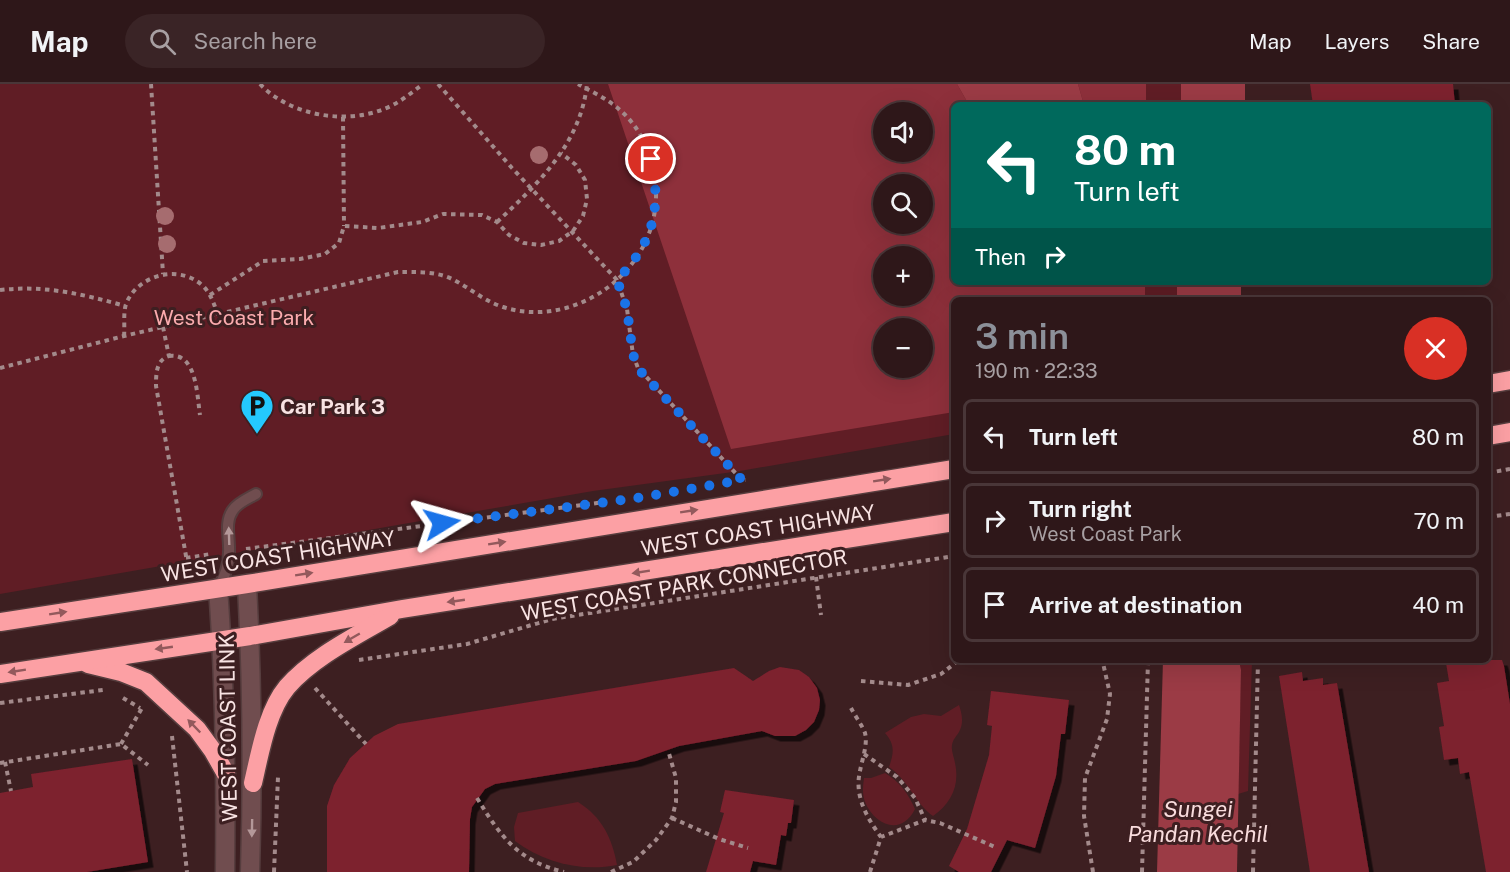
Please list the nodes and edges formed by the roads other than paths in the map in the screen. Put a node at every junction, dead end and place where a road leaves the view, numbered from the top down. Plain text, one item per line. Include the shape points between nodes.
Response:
1 (1510, 380) edge
2 (1491, 383) edge
3 (1510, 432) edge
4 (1491, 435) edge
5 (951, 469) edge
6 (256, 494) dead end
7 (951, 522) edge
8 (247, 584) junction
9 (218, 588) junction
10 (402, 609) junction
11 (0, 622) edge
12 (250, 636) junction
13 (222, 640) junction
14 (75, 662) junction
15 (0, 674) edge
16 (226, 774) junction
17 (253, 783) junction
18 (225, 872) edge
19 (250, 872) edge

1 - 2 highway
3 - 4 highway
8 -> 5 highway, WEST COAST HIGHWAY
9 -> 6 lane via 230,551 228,520 233,509
7 -> 10 highway, WEST COAST HIGHWAY
8 - 9 highway, WEST COAST HIGHWAY
8 - 12 main road, WEST COAST LINK
11 -> 9 highway, WEST COAST HIGHWAY
9 - 13 main road, WEST COAST LINK
10 - 12 highway, WEST COAST HIGHWAY
10 -> 17 highway via 332,650 286,688 272,713
12 - 13 highway, WEST COAST HIGHWAY
12 - 17 main road, WEST COAST LINK
13 -> 14 highway, WEST COAST HIGHWAY
13 - 16 main road, WEST COAST LINK
14 -> 15 highway, WEST COAST HIGHWAY
16 -> 14 highway via 198,729 146,682
16 - 18 main road, WEST COAST LINK
17 -> 19 main road, WEST COAST LINK

